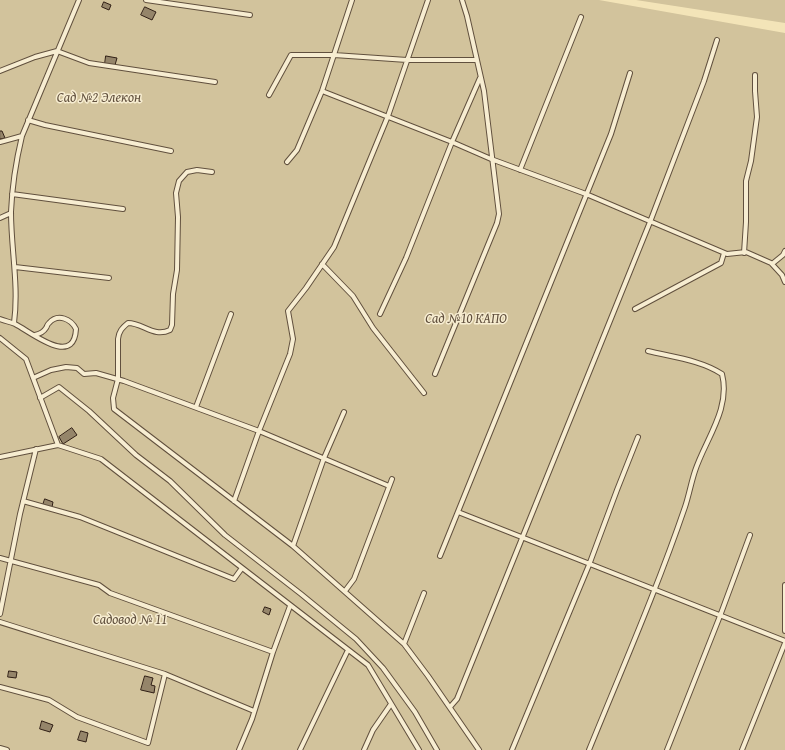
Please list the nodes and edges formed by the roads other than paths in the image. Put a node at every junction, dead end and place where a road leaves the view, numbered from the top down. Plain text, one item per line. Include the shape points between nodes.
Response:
1 (79, 0) edge
2 (146, 0) edge
3 (352, 0) edge
4 (428, 0) edge
5 (462, 0) edge
6 (250, 15) dead end
7 (581, 17) dead end
8 (717, 40) dead end
9 (56, 51) junction
10 (334, 55) junction
11 (407, 60) junction
12 (477, 60) junction
13 (0, 71) edge
14 (630, 73) dead end
15 (755, 75) dead end
16 (481, 77) junction
17 (215, 82) dead end
18 (322, 91) junction
19 (269, 95) dead end
20 (388, 116) junction
21 (28, 120) junction
22 (22, 136) junction
23 (0, 142) edge
24 (452, 142) junction
25 (171, 151) dead end
26 (491, 159) junction
27 (288, 162) dead end
28 (520, 170) junction
29 (212, 172) dead end
30 (12, 194) junction
31 (586, 194) junction
32 (124, 209) dead end
33 (11, 213) junction
34 (0, 218) edge
35 (650, 222) junction
36 (785, 251) edge
37 (724, 253) junction
38 (744, 253) junction
39 (322, 264) junction
40 (772, 264) junction
41 (15, 267) junction
42 (109, 278) dead end
43 (785, 282) edge
44 (636, 310) dead end
45 (231, 314) dead end
46 (380, 314) dead end
47 (0, 319) edge
48 (14, 323) junction
49 (35, 336) junction
50 (0, 338) edge
51 (648, 352) dead end
52 (435, 374) dead end
53 (33, 378) junction
54 (118, 379) junction
55 (424, 392) dead end
56 (40, 398) junction
57 (196, 407) junction
58 (344, 412) dead end
59 (259, 431) junction
60 (638, 438) dead end
61 (58, 445) junction
62 (36, 449) junction
63 (0, 457) edge
64 (324, 458) junction
65 (392, 480) dead end
66 (389, 486) junction
67 (23, 501) junction
68 (234, 501) junction
69 (458, 512) junction
70 (750, 535) dead end
71 (522, 537) junction
72 (293, 546) junction
73 (440, 556) dead end
74 (0, 558) edge
75 (10, 560) junction
76 (590, 565) junction
77 (242, 568) junction
78 (785, 585) edge
79 (654, 590) junction
80 (345, 591) junction
81 (424, 592) dead end
82 (290, 606) junction
83 (0, 614) edge
84 (720, 616) junction
85 (0, 622) edge
86 (785, 631) edge
87 (785, 642) edge
88 (404, 644) junction
89 (348, 650) junction
90 (273, 652) junction
91 (165, 674) junction
92 (0, 687) edge
93 (391, 704) junction
94 (450, 707) junction
95 (254, 711) junction
96 (0, 748) edge
97 (7, 750) edge
98 (239, 750) edge
99 (300, 750) edge
100 (364, 750) edge
101 (419, 750) edge
102 (437, 750) edge
103 (479, 750) edge
104 (512, 750) edge
105 (589, 750) edge
106 (667, 750) edge
107 (742, 750) edge

1 - 9 lane
2 - 6 lane
3 - 10 lane
4 - 11 lane
5 - 12 lane
7 - 28 lane
8 - 35 lane
9 - 13 lane
9 - 17 lane via 89,63
9 - 21 lane
10 - 11 lane
10 - 18 lane
10 - 19 lane via 291,55
11 - 12 lane
11 - 20 lane
12 - 16 lane
14 - 31 lane via 611,134
15 - 38 lane via 757,118 746,181
16 - 24 lane
16 - 26 lane
18 - 20 lane
18 - 27 lane via 297,150
20 - 24 lane
20 - 39 lane via 334,246
21 - 22 lane
21 - 25 lane
22 - 23 lane
22 - 30 lane
24 - 26 lane
24 - 46 lane via 406,258
26 - 28 lane
26 - 52 lane via 497,223
28 - 31 lane
29 - 54 lane via 187,172 179,181 176,193 177,270 170,330 159,333 135,323 128,323 121,328 118,333
30 - 32 lane
30 - 33 lane
31 - 35 lane
31 - 69 lane
33 - 34 lane
33 - 41 lane
35 - 37 lane
35 - 71 lane
36 - 40 lane
37 - 38 lane
37 - 44 lane via 721,262
38 - 40 lane
39 - 55 lane via 353,296 373,328
39 - 59 lane via 288,311 293,339 290,354
40 - 43 lane
41 - 42 lane
41 - 48 lane
45 - 57 lane
47 - 48 lane
48 - 49 lane
49 - 49 lane via 53,346 65,347 73,343 76,329 63,317 53,319 46,329
50 - 53 lane via 26,359
51 - 79 lane via 714,368 722,374 724,383 723,406 694,472 686,506
53 - 54 lane via 66,367 77,368 84,374 96,373
53 - 56 lane
54 - 57 lane
54 - 68 lane via 113,398 114,409
56 - 61 lane
56 - 102 lane via 59,387 170,481 225,535 356,639 383,668 415,712
57 - 59 lane
58 - 64 lane
59 - 64 lane
59 - 68 lane
60 - 76 lane
61 - 62 lane
61 - 77 lane via 101,460
62 - 63 lane
62 - 67 lane
64 - 66 lane
64 - 72 lane
65 - 66 lane
66 - 80 lane via 354,579
67 - 75 lane
67 - 77 lane via 80,517 234,579
68 - 72 lane
69 - 71 lane
69 - 73 lane
70 - 84 lane
71 - 76 lane
71 - 94 lane via 457,699
72 - 80 lane
74 - 75 lane
75 - 83 lane
75 - 90 lane via 99,585 110,593
76 - 79 lane
76 - 104 lane
77 - 82 lane
78 - 86 lane
79 - 84 lane
79 - 105 lane
80 - 88 lane
81 - 88 lane
82 - 89 lane
82 - 90 lane
84 - 87 lane
84 - 106 lane
85 - 91 lane
87 - 107 lane
88 - 94 lane
89 - 93 lane via 368,665
89 - 99 lane
90 - 95 lane
91 - 92 lane via 148,743 77,717 49,700
91 - 95 lane
93 - 100 lane via 373,730
93 - 101 lane
94 - 103 lane
95 - 98 lane
96 - 97 lane

